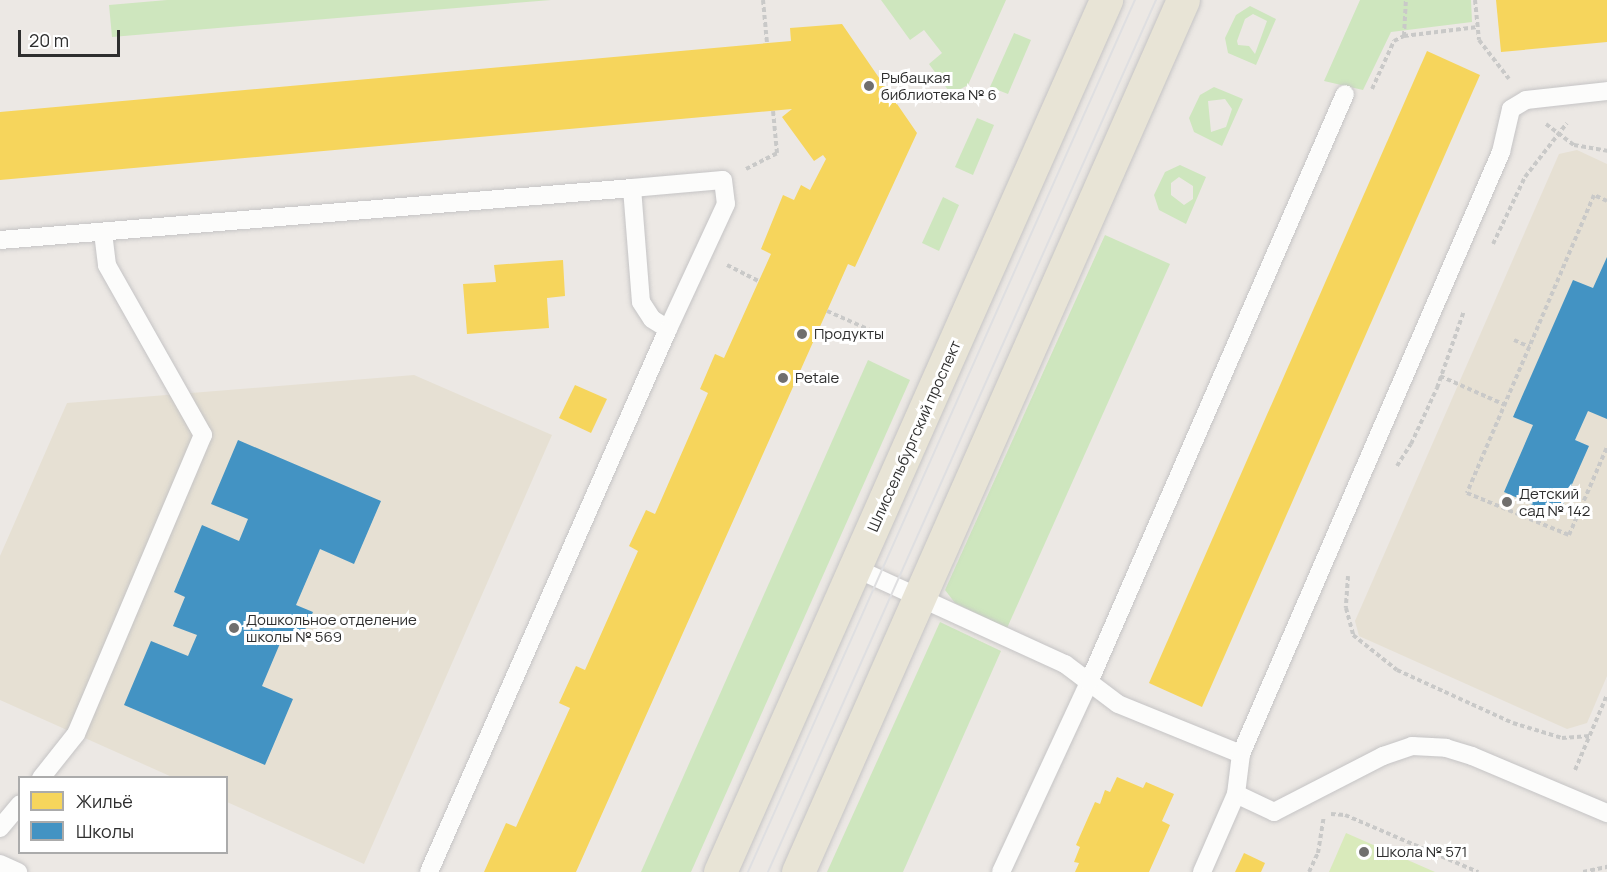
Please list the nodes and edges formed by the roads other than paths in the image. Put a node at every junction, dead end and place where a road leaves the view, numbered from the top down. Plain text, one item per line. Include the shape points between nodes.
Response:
1 (1106, 0) edge
2 (1183, 0) edge
3 (1607, 91) edge
4 (1345, 94) road end
5 (632, 188) junction
6 (103, 232) junction
7 (0, 240) edge
8 (668, 329) junction
9 (855, 568) junction
10 (920, 597) junction
11 (1089, 681) junction
12 (1241, 754) junction
13 (42, 776) edge
14 (1236, 794) junction
15 (18, 806) edge
16 (1607, 813) edge
17 (0, 828) edge
18 (0, 864) edge
19 (18, 872) edge
20 (429, 872) edge
21 (720, 872) edge
22 (798, 872) edge
23 (1001, 872) edge
24 (1202, 872) edge

1 - 9 main road, Шлиссельбургский проспект
2 - 10 main road
3 - 12 lane via 1526,100 1511,109 1501,152
4 - 11 lane
5 - 6 lane
5 - 8 lane via 641,302 652,319
5 - 8 lane via 723,180 726,204
6 - 7 lane
6 - 13 lane via 107,265 203,435 76,734
8 - 20 lane
9 - 10 lane
9 - 21 main road, Шлиссельбургский проспект
10 - 11 lane via 1065,664
10 - 22 main road
11 - 12 lane via 1118,704
11 - 23 lane
12 - 14 lane
14 - 16 lane via 1274,812 1383,756 1412,746 1446,748 1472,756
14 - 24 lane
15 - 17 lane
18 - 19 lane

